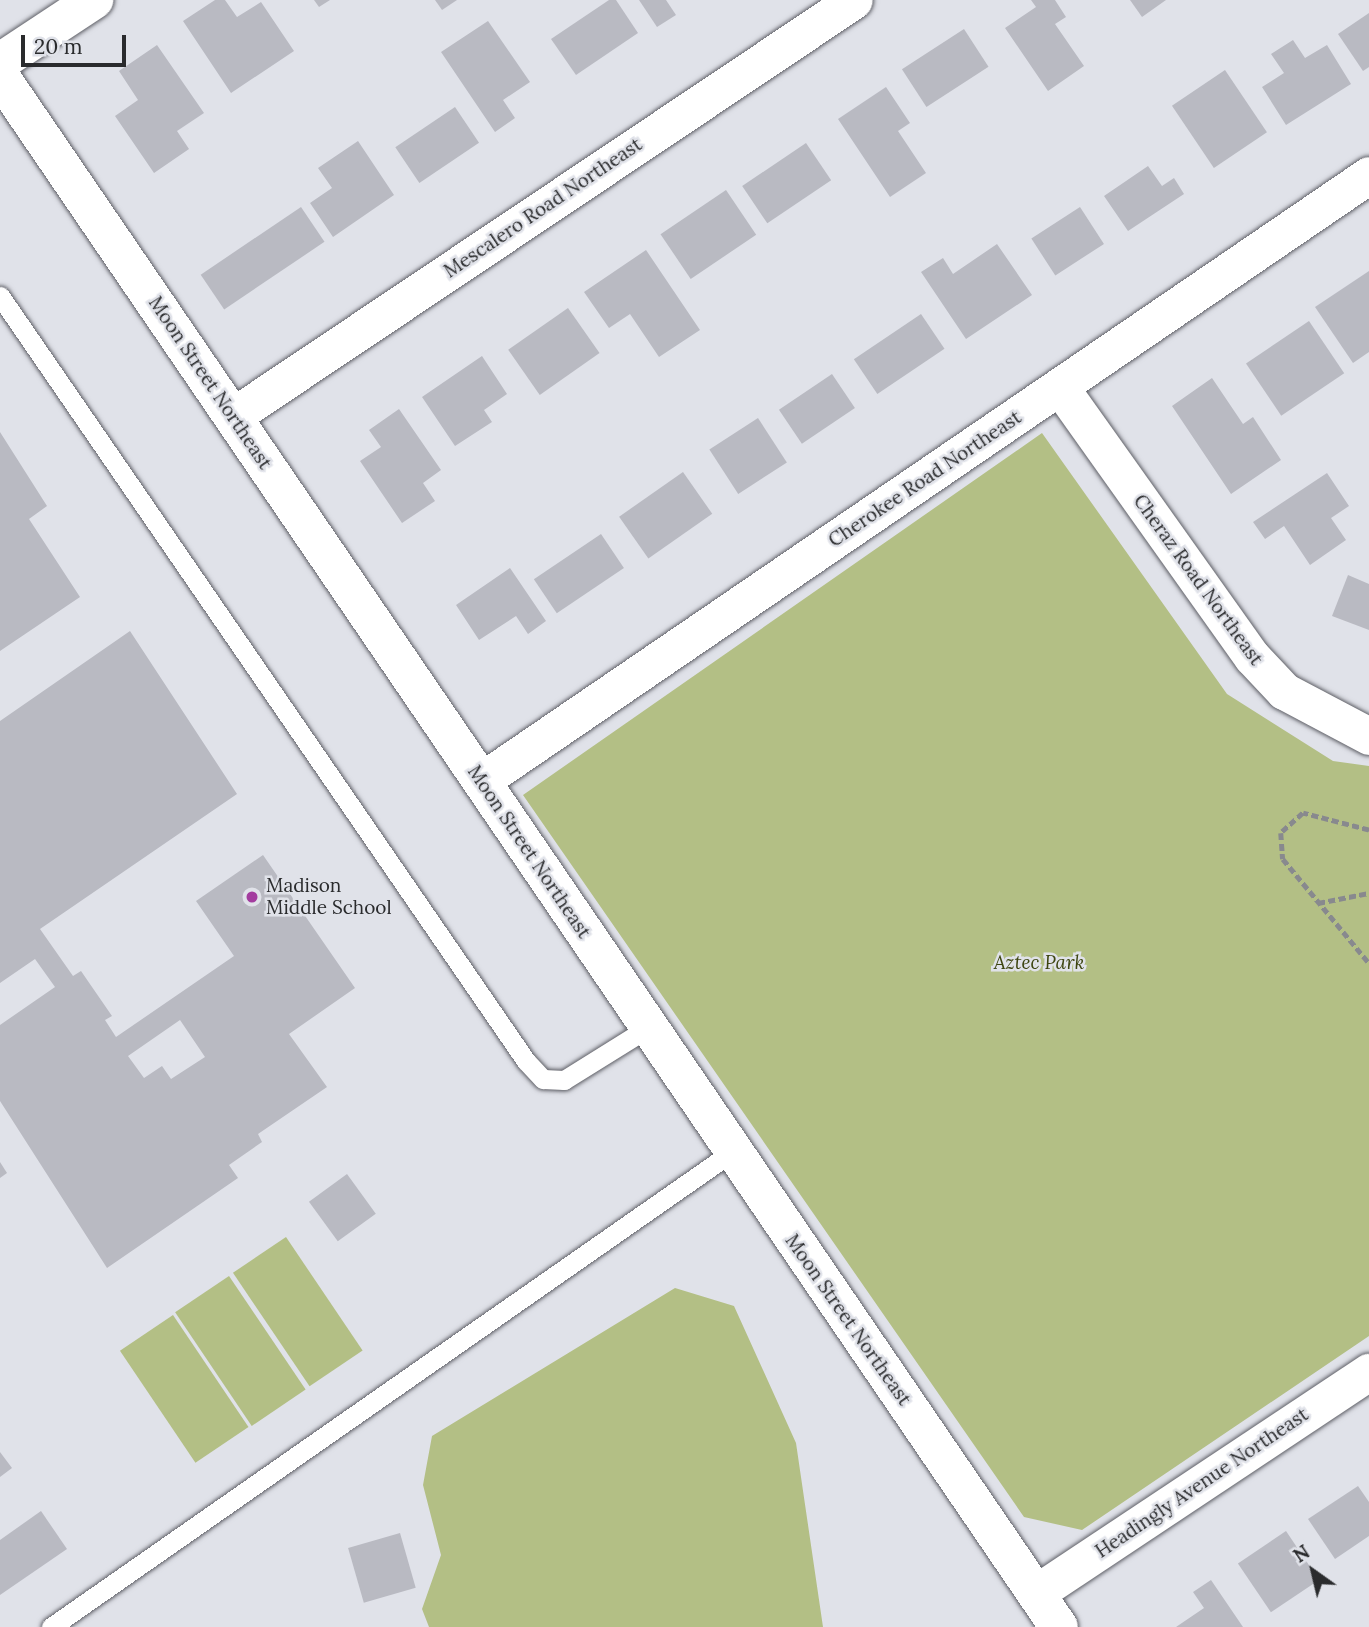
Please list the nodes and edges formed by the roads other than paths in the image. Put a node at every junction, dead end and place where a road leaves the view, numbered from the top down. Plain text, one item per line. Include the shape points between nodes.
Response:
1 (94, 0) edge
2 (854, 0) edge
3 (0, 62) edge
4 (0, 76) edge
5 (1369, 175) edge
6 (0, 296) edge
7 (1060, 387) junction
8 (233, 416) junction
9 (1369, 736) edge
10 (481, 781) junction
11 (649, 1027) junction
12 (732, 1152) junction
13 (1369, 1372) edge
14 (1036, 1593) junction
15 (51, 1627) edge
16 (1059, 1627) edge

1 - 3 street
2 - 8 street, Mescalero Road Northeast
4 - 8 street, Moon Street Northeast
5 - 7 street, Cherokee Road Northeast
6 - 11 lane via 526,1062 543,1079 564,1080
7 - 9 street, Cheraz Road Northeast via 1252,657 1284,691
7 - 10 street, Cherokee Road Northeast
8 - 10 street, Moon Street Northeast
10 - 11 street, Moon Street Northeast
11 - 12 street, Moon Street Northeast
12 - 14 street, Moon Street Northeast
12 - 15 lane
13 - 14 street, Headingly Avenue Northeast
14 - 16 street, Moon Street Northeast

